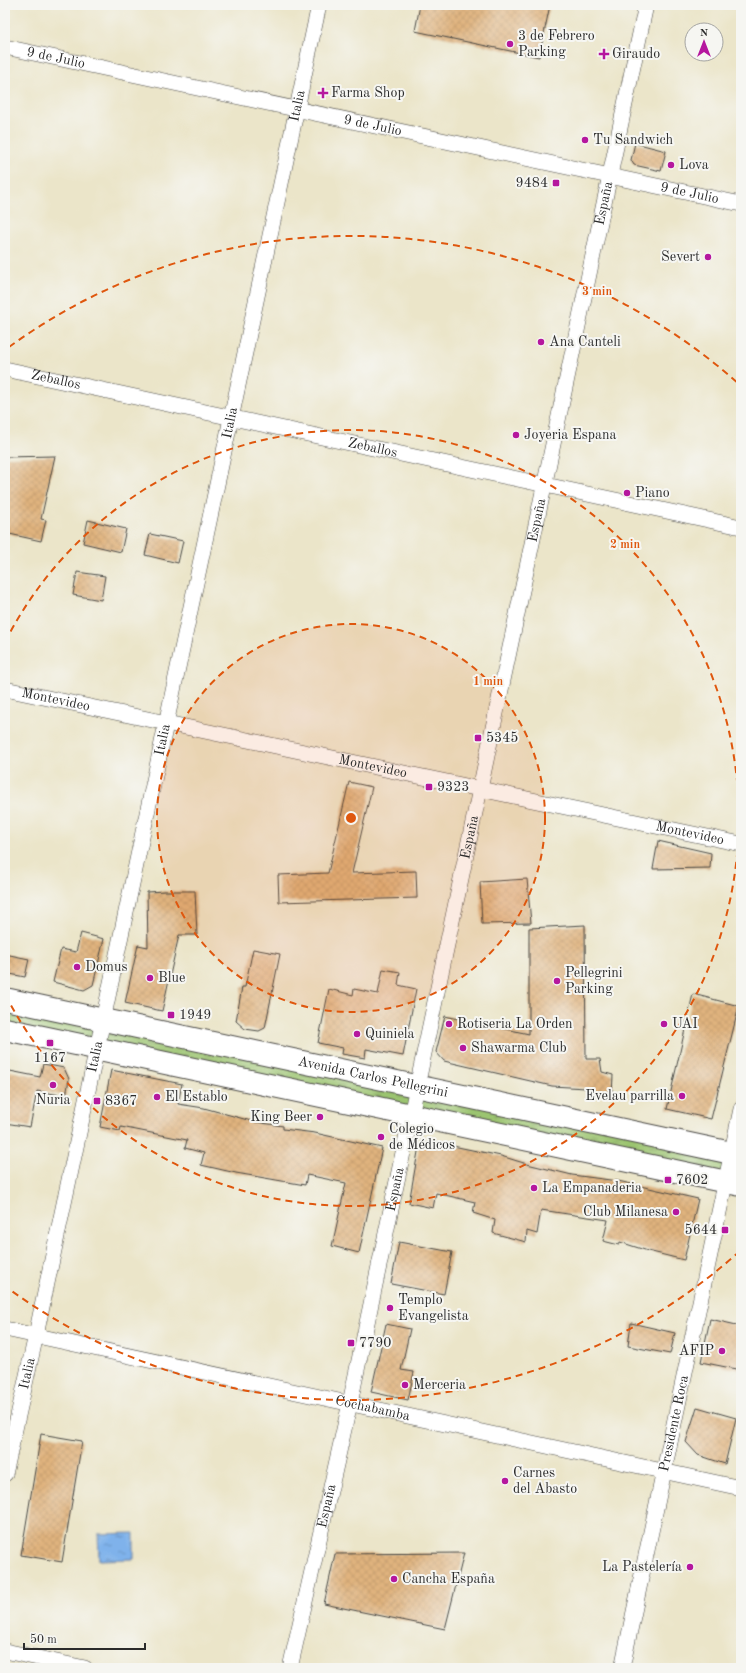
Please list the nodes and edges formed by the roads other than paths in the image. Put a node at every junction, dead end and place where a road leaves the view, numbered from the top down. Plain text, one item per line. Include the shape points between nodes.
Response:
1 (319, 5) edge
2 (646, 5) edge
3 (5, 47) edge
4 (297, 109) junction
5 (610, 176) junction
6 (741, 204) edge
7 (5, 369) edge
8 (231, 418) junction
9 (544, 485) junction
10 (741, 528) edge
11 (5, 689) edge
12 (166, 723) junction
13 (480, 789) junction
14 (741, 844) edge
15 (5, 999) edge
16 (103, 1020) junction
17 (5, 1029) edge
18 (97, 1048) junction
19 (417, 1086) junction
20 (741, 1110) edge
21 (411, 1115) junction
22 (736, 1154) edge
23 (733, 1184) edge
24 (5, 1329) edge
25 (36, 1336) junction
26 (350, 1403) junction
27 (664, 1471) junction
28 (5, 1474) edge
29 (741, 1488) edge
30 (5, 1651) edge
31 (85, 1668) edge
32 (290, 1668) edge
33 (622, 1668) edge

1 - 4 street, Italia
2 - 5 street, España
3 - 4 street, 9 de Julio
4 - 5 street, 9 de Julio
4 - 8 street, Italia
5 - 6 street, 9 de Julio
5 - 9 street, España
7 - 8 street, Zeballos
8 - 9 street, Zeballos
8 - 12 street, Italia
9 - 10 street, Zeballos
9 - 13 street, España
11 - 12 street, Montevideo
12 - 13 street, Montevideo
12 - 16 street, Italia
13 - 14 street, Montevideo
13 - 19 street, España
15 - 16 main road, Avenida Carlos Pellegrini
16 - 18 street, Italia
16 - 19 main road, Avenida Carlos Pellegrini
17 - 18 main road, Avenida Carlos Pellegrini
18 - 21 main road, Avenida Carlos Pellegrini
18 - 25 street, Italia
19 - 21 street, España
19 - 22 main road, Avenida Carlos Pellegrini
20 - 22 street, Presidente Roca
21 - 23 main road, Avenida Carlos Pellegrini
21 - 26 street, España
22 - 23 street, Presidente Roca
23 - 27 street, Presidente Roca
24 - 25 street, Cochabamba
25 - 26 street, Cochabamba
25 - 28 street, Italia
26 - 27 street, Cochabamba
26 - 32 street, España
27 - 29 street, Cochabamba
27 - 33 street, Presidente Roca
30 - 31 street

